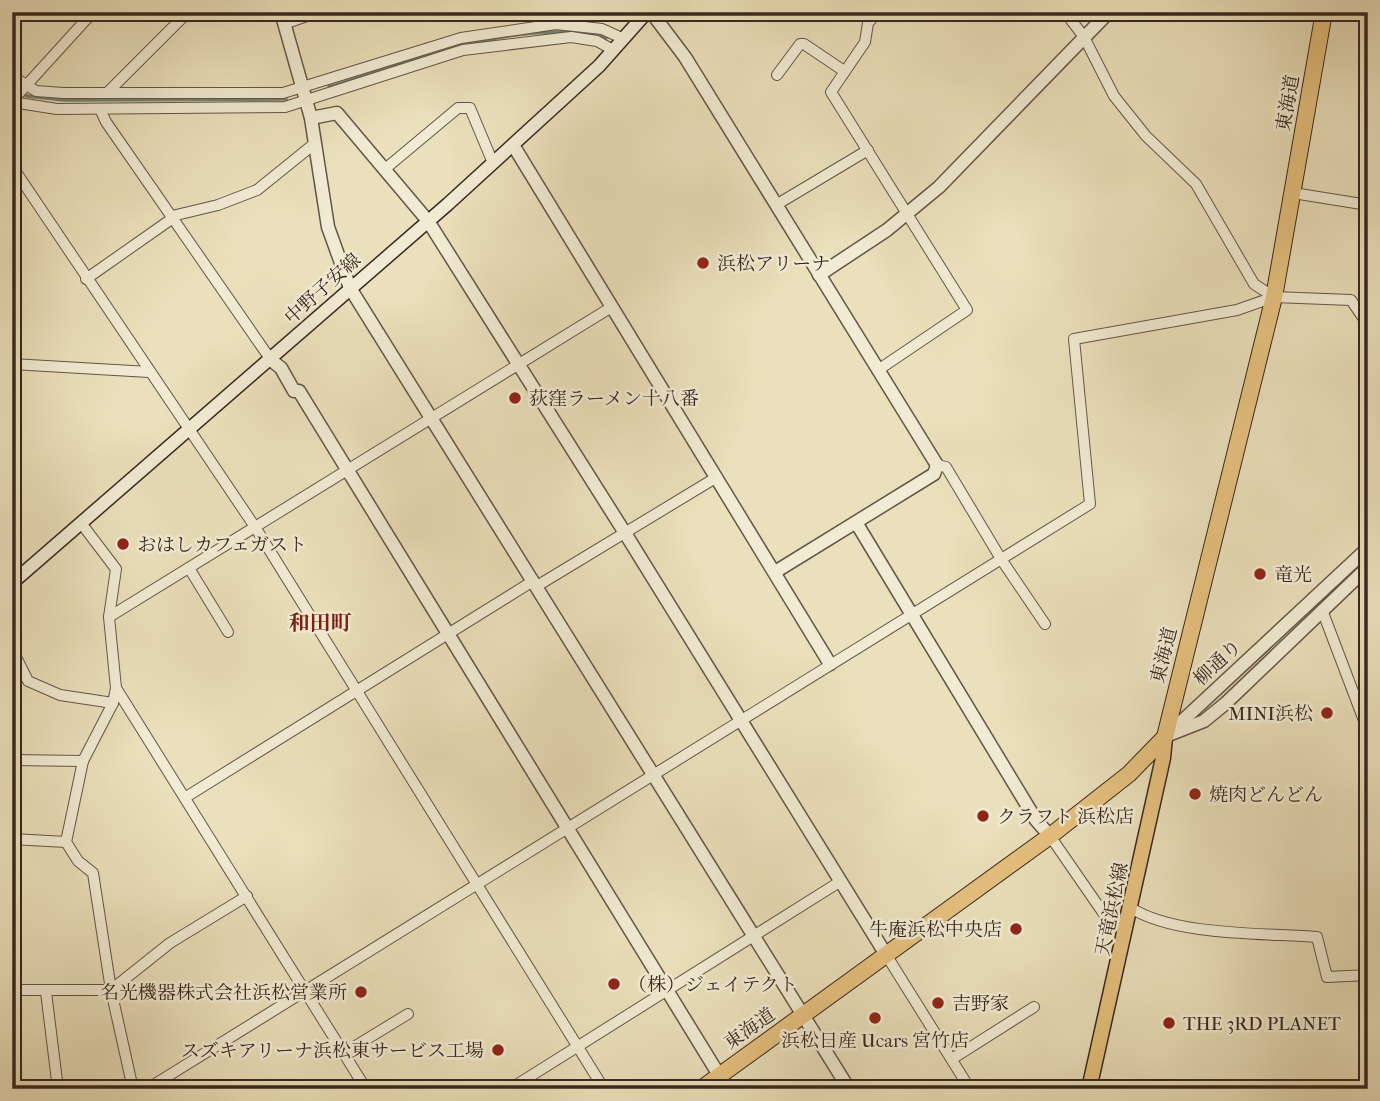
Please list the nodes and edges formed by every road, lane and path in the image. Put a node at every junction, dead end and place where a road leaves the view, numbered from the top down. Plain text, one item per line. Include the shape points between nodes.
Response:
1 (93, 12) edge
2 (188, 12) edge
3 (318, 12) edge
4 (649, 12) edge
5 (884, 12) edge
6 (1065, 12) edge
7 (1109, 12) edge
8 (1324, 12) edge
9 (283, 18) edge
10 (1084, 37) junction
11 (624, 39) junction
12 (614, 50) junction
13 (844, 71) junction
14 (777, 75) dead end
15 (12, 76) edge
16 (303, 86) junction
17 (25, 87) junction
18 (107, 93) junction
19 (13, 100) edge
20 (307, 102) junction
21 (100, 109) junction
22 (311, 118) junction
23 (314, 144) junction
24 (513, 145) junction
25 (868, 150) junction
26 (493, 163) junction
27 (12, 166) edge
28 (385, 169) junction
29 (1293, 193) junction
30 (776, 205) junction
31 (1368, 205) edge
32 (907, 214) junction
33 (173, 217) junction
34 (428, 221) junction
35 (819, 275) junction
36 (86, 279) junction
37 (350, 288) junction
38 (1273, 297) junction
39 (611, 308) junction
40 (1368, 318) edge
41 (271, 360) junction
42 (12, 364) edge
43 (520, 365) junction
44 (878, 370) junction
45 (149, 372) junction
46 (432, 419) junction
47 (191, 428) junction
48 (937, 465) junction
49 (346, 471) junction
50 (717, 477) junction
51 (81, 523) junction
52 (857, 524) junction
53 (255, 527) junction
54 (625, 533) junction
55 (1368, 548) edge
56 (1001, 559) junction
57 (1368, 567) edge
58 (189, 568) junction
59 (775, 572) junction
60 (12, 583) edge
61 (535, 584) junction
62 (1322, 610) junction
63 (911, 615) junction
64 (109, 617) junction
65 (1045, 624) dead end
66 (228, 632) dead end
67 (448, 634) junction
68 (12, 649) edge
69 (830, 664) junction
70 (116, 688) junction
71 (357, 692) junction
72 (113, 703) junction
73 (740, 721) junction
74 (1368, 731) edge
75 (1165, 737) junction
76 (12, 760) edge
77 (83, 761) junction
78 (653, 774) junction
79 (186, 797) junction
80 (567, 828) junction
81 (1050, 836) junction
82 (12, 839) edge
83 (66, 842) junction
84 (841, 881) junction
85 (476, 883) junction
86 (247, 896) junction
87 (1131, 908) junction
88 (1127, 928) junction
89 (755, 937) junction
90 (885, 953) junction
91 (1368, 975) edge
92 (111, 989) junction
93 (304, 989) junction
94 (12, 990) edge
95 (668, 990) junction
96 (46, 992) junction
97 (1034, 1007) dead end
98 (408, 1014) dead end
99 (804, 1016) junction
100 (578, 1045) junction
101 (344, 1053) junction
102 (953, 1059) junction
103 (723, 1082) edge
104 (58, 1089) edge
105 (133, 1089) edge
106 (147, 1089) edge
107 (366, 1089) edge
108 (510, 1089) edge
109 (604, 1089) edge
110 (701, 1089) edge
111 (849, 1089) edge
112 (970, 1089) edge
113 (1089, 1089) edge

1 - 17 street
2 - 18 street
3 - 9 street
4 - 11 street, 中野子安線
4 - 30 street via 685,58
5 - 13 street via 868,23 865,42
6 - 10 street
7 - 10 street
8 - 29 highway, 東海道
9 - 16 street
10 - 32 street via 939,187
10 - 38 street via 1114,96 1196,184 1254,284
11 - 12 street, 中野子安線
11 - 16 street via 602,29 556,24 461,38
12 - 20 street via 597,41 571,37 463,50
12 - 24 street, 中野子安線
13 - 14 street via 800,44
13 - 25 street via 831,92
15 - 17 street
16 - 18 street via 271,94
16 - 20 street
17 - 18 street
17 - 19 street
19 - 21 street via 57,109
20 - 21 street via 285,107
20 - 22 street
21 - 33 street
22 - 23 street
22 - 28 street via 337,113
23 - 33 street via 257,190
23 - 37 street via 328,227
24 - 26 street, 中野子安線
24 - 39 street
25 - 30 street
25 - 32 street
26 - 28 street via 470,108 458,108
26 - 34 street, 中野子安線
27 - 36 street
28 - 34 street
29 - 31 street
29 - 38 highway, 東海道
30 - 35 street
32 - 35 street
32 - 44 street via 967,310
33 - 36 street
33 - 41 street
34 - 37 street, 中野子安線
34 - 43 street
35 - 44 street
36 - 45 street
37 - 41 street, 中野子安線
37 - 46 street
38 - 40 street via 1351,300 1364,319
38 - 56 street via 1237,310 1074,339 1090,504
38 - 75 highway, 東海道
39 - 43 street
39 - 50 street
41 - 47 street, 中野子安線
41 - 49 street via 299,391
42 - 45 street
43 - 46 street
43 - 54 street
44 - 48 street
45 - 47 street
46 - 49 street
46 - 61 street
47 - 51 street, 中野子安線
47 - 53 street
48 - 52 street via 934,474
48 - 56 street via 946,467
49 - 53 street
49 - 67 street
50 - 54 street
50 - 59 street
51 - 60 street, 中野子安線
51 - 64 street via 116,569
52 - 59 street
52 - 63 street
53 - 58 street
53 - 71 street
54 - 61 street
54 - 73 street
55 - 75 street, 柳通り
56 - 63 street
56 - 65 street
57 - 62 street, 柳通り
58 - 64 street
58 - 66 street
59 - 69 street
61 - 67 street
61 - 78 street
62 - 74 street
62 - 75 street, 柳通り via 1204,721
63 - 69 street
63 - 81 street
64 - 70 street
67 - 71 street
67 - 80 street
68 - 72 street via 28,681 60,695
69 - 73 street
70 - 72 street
70 - 79 street
71 - 79 street
71 - 85 street
72 - 77 street
73 - 78 street
73 - 84 street
75 - 81 highway, 東海道 via 1129,774
75 - 87 main road, 天竜浜松線
76 - 77 street
77 - 83 street
78 - 80 street
78 - 89 street
79 - 86 street
80 - 85 street
80 - 95 street
81 - 88 street via 1106,917
81 - 90 highway, 東海道
82 - 83 street
83 - 92 street via 93,873
84 - 89 street
84 - 90 street
85 - 93 street
85 - 100 street
86 - 92 street via 170,943
86 - 93 street
87 - 88 main road, 天竜浜松線
87 - 91 street via 1149,919 1186,926 1317,937 1327,978
88 - 113 main road, 天竜浜松線
89 - 95 street
89 - 99 street
90 - 99 highway, 東海道
90 - 102 street
92 - 96 street
92 - 105 street
93 - 101 street
93 - 106 street
94 - 96 street
95 - 100 street
95 - 103 street
96 - 104 street
97 - 102 street
98 - 101 street
99 - 103 highway, 東海道
99 - 111 street
100 - 108 street
100 - 109 street
101 - 107 street
102 - 112 street
103 - 110 highway, 東海道

